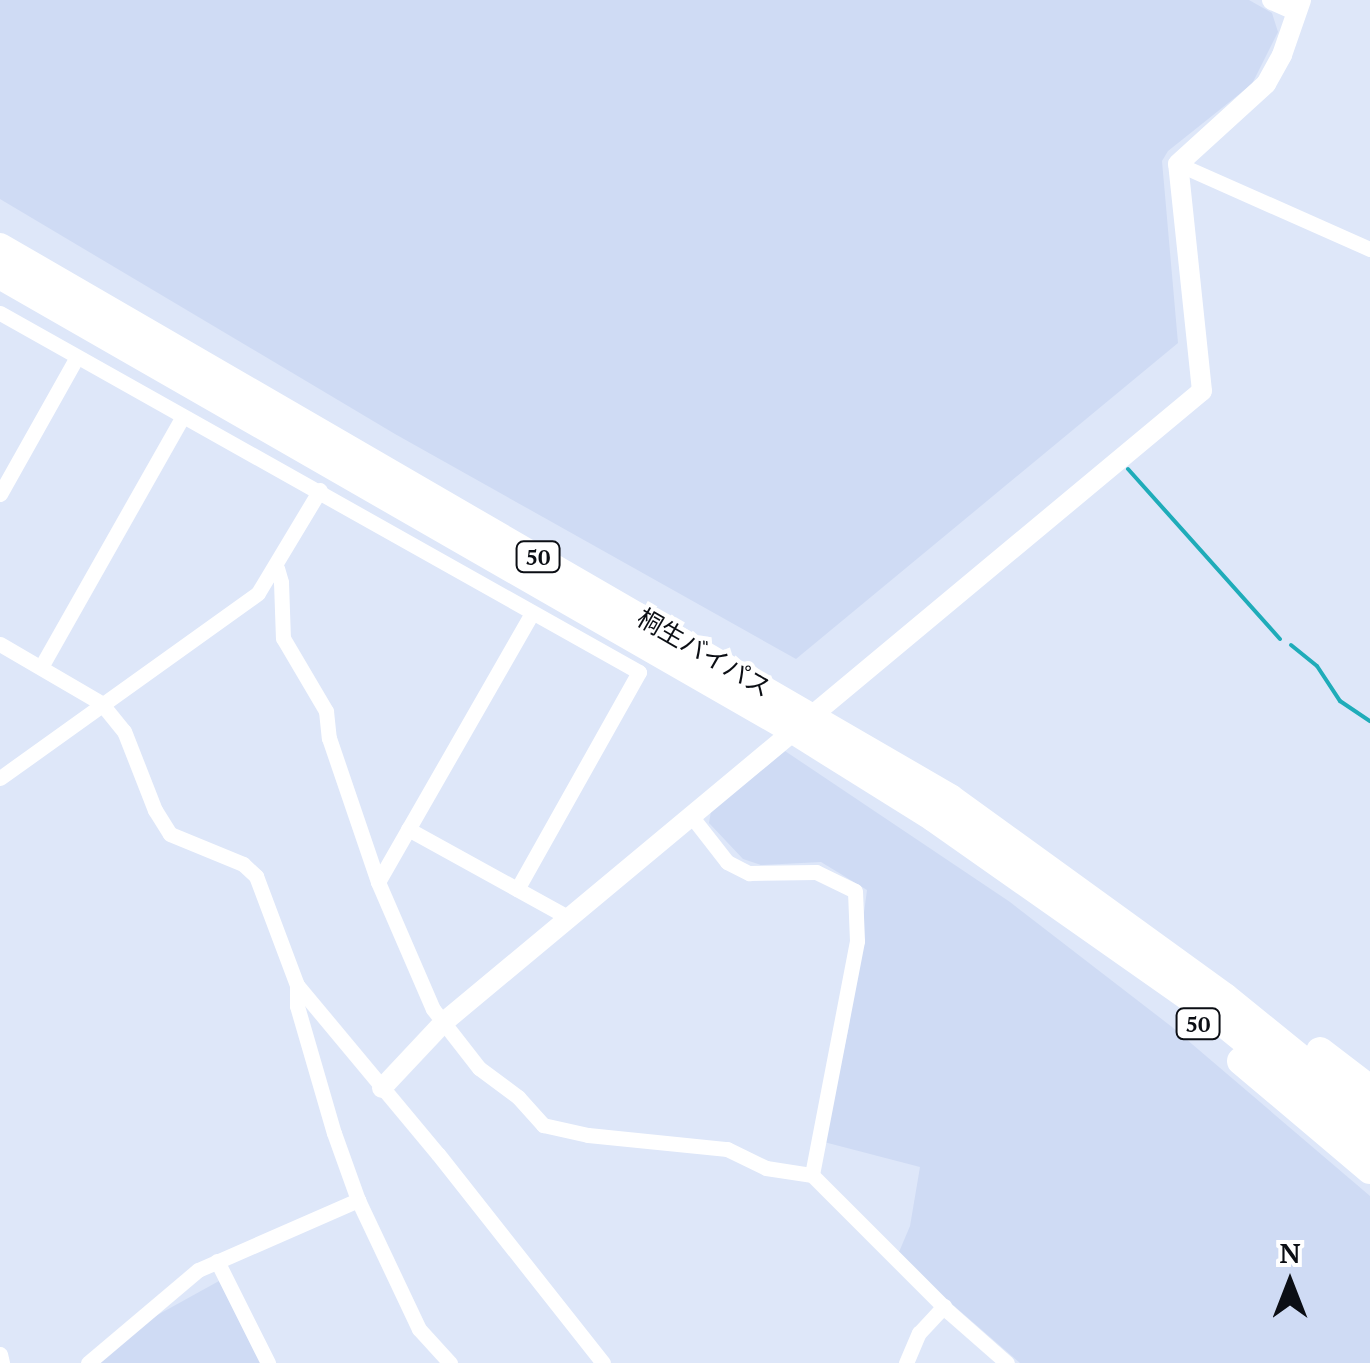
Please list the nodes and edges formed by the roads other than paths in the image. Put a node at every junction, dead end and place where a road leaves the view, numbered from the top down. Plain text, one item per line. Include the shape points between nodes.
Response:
1 (1272, 0) edge
2 (1299, 6) edge
3 (1178, 164) junction
4 (0, 247) edge
5 (1370, 249) edge
6 (0, 275) edge
7 (0, 313) edge
8 (78, 357) junction
9 (182, 418) junction
10 (320, 490) junction
11 (0, 494) edge
12 (276, 568) junction
13 (532, 613) junction
14 (0, 644) edge
15 (41, 667) junction
16 (102, 703) junction
17 (804, 723) junction
18 (0, 778) edge
19 (692, 816) junction
20 (408, 830) junction
21 (1026, 880) junction
22 (1066, 880) junction
23 (378, 882) junction
24 (517, 889) junction
25 (570, 918) junction
26 (297, 985) junction
27 (444, 1022) junction
28 (382, 1088) junction
29 (1370, 1090) edge
30 (1370, 1116) edge
31 (1370, 1142) edge
32 (1370, 1170) edge
33 (812, 1176) junction
34 (358, 1200) junction
35 (217, 1261) junction
36 (944, 1306) junction
37 (0, 1354) edge
38 (2, 1363) edge
39 (88, 1363) edge
40 (268, 1363) edge
41 (450, 1363) edge
42 (602, 1363) edge
43 (906, 1363) edge
44 (1007, 1363) edge

1 - 2 street
2 - 3 street via 1266,84
3 - 5 street
3 - 17 street via 1202,391
4 - 17 highway, 桐生バイパス / 50
6 - 17 highway, 桐生バイパス / 50
7 - 8 street
8 - 9 street
8 - 11 street
9 - 10 street
9 - 15 street
10 - 12 street
10 - 13 street
12 - 16 street via 258,593
12 - 23 street via 283,638 326,711
13 - 20 street
13 - 24 street via 639,672
14 - 15 street
15 - 16 street
16 - 18 street
16 - 26 street via 124,730 170,834 243,864 256,876
17 - 19 street
17 - 21 highway, 桐生バイパス / 50
17 - 22 highway, 桐生バイパス / 50 via 950,798
19 - 25 street
19 - 33 street via 728,862 748,874 816,872 855,890 857,941
20 - 23 street
20 - 24 street
21 - 31 highway, 桐生バイパス / 50 via 1211,1013
21 - 32 highway, 50
22 - 29 highway, 50 via 1132,912
22 - 30 highway, 桐生バイパス / 50 via 1225,997
23 - 27 street
24 - 25 street
25 - 27 street
26 - 28 street
26 - 34 street via 307,1042
27 - 28 street
27 - 33 street via 479,1068 543,1124 727,1150 766,1168
28 - 42 street
33 - 36 street
34 - 35 street
34 - 41 street via 420,1330
35 - 39 street
35 - 40 street
36 - 43 street via 919,1333
36 - 44 street
37 - 38 street

